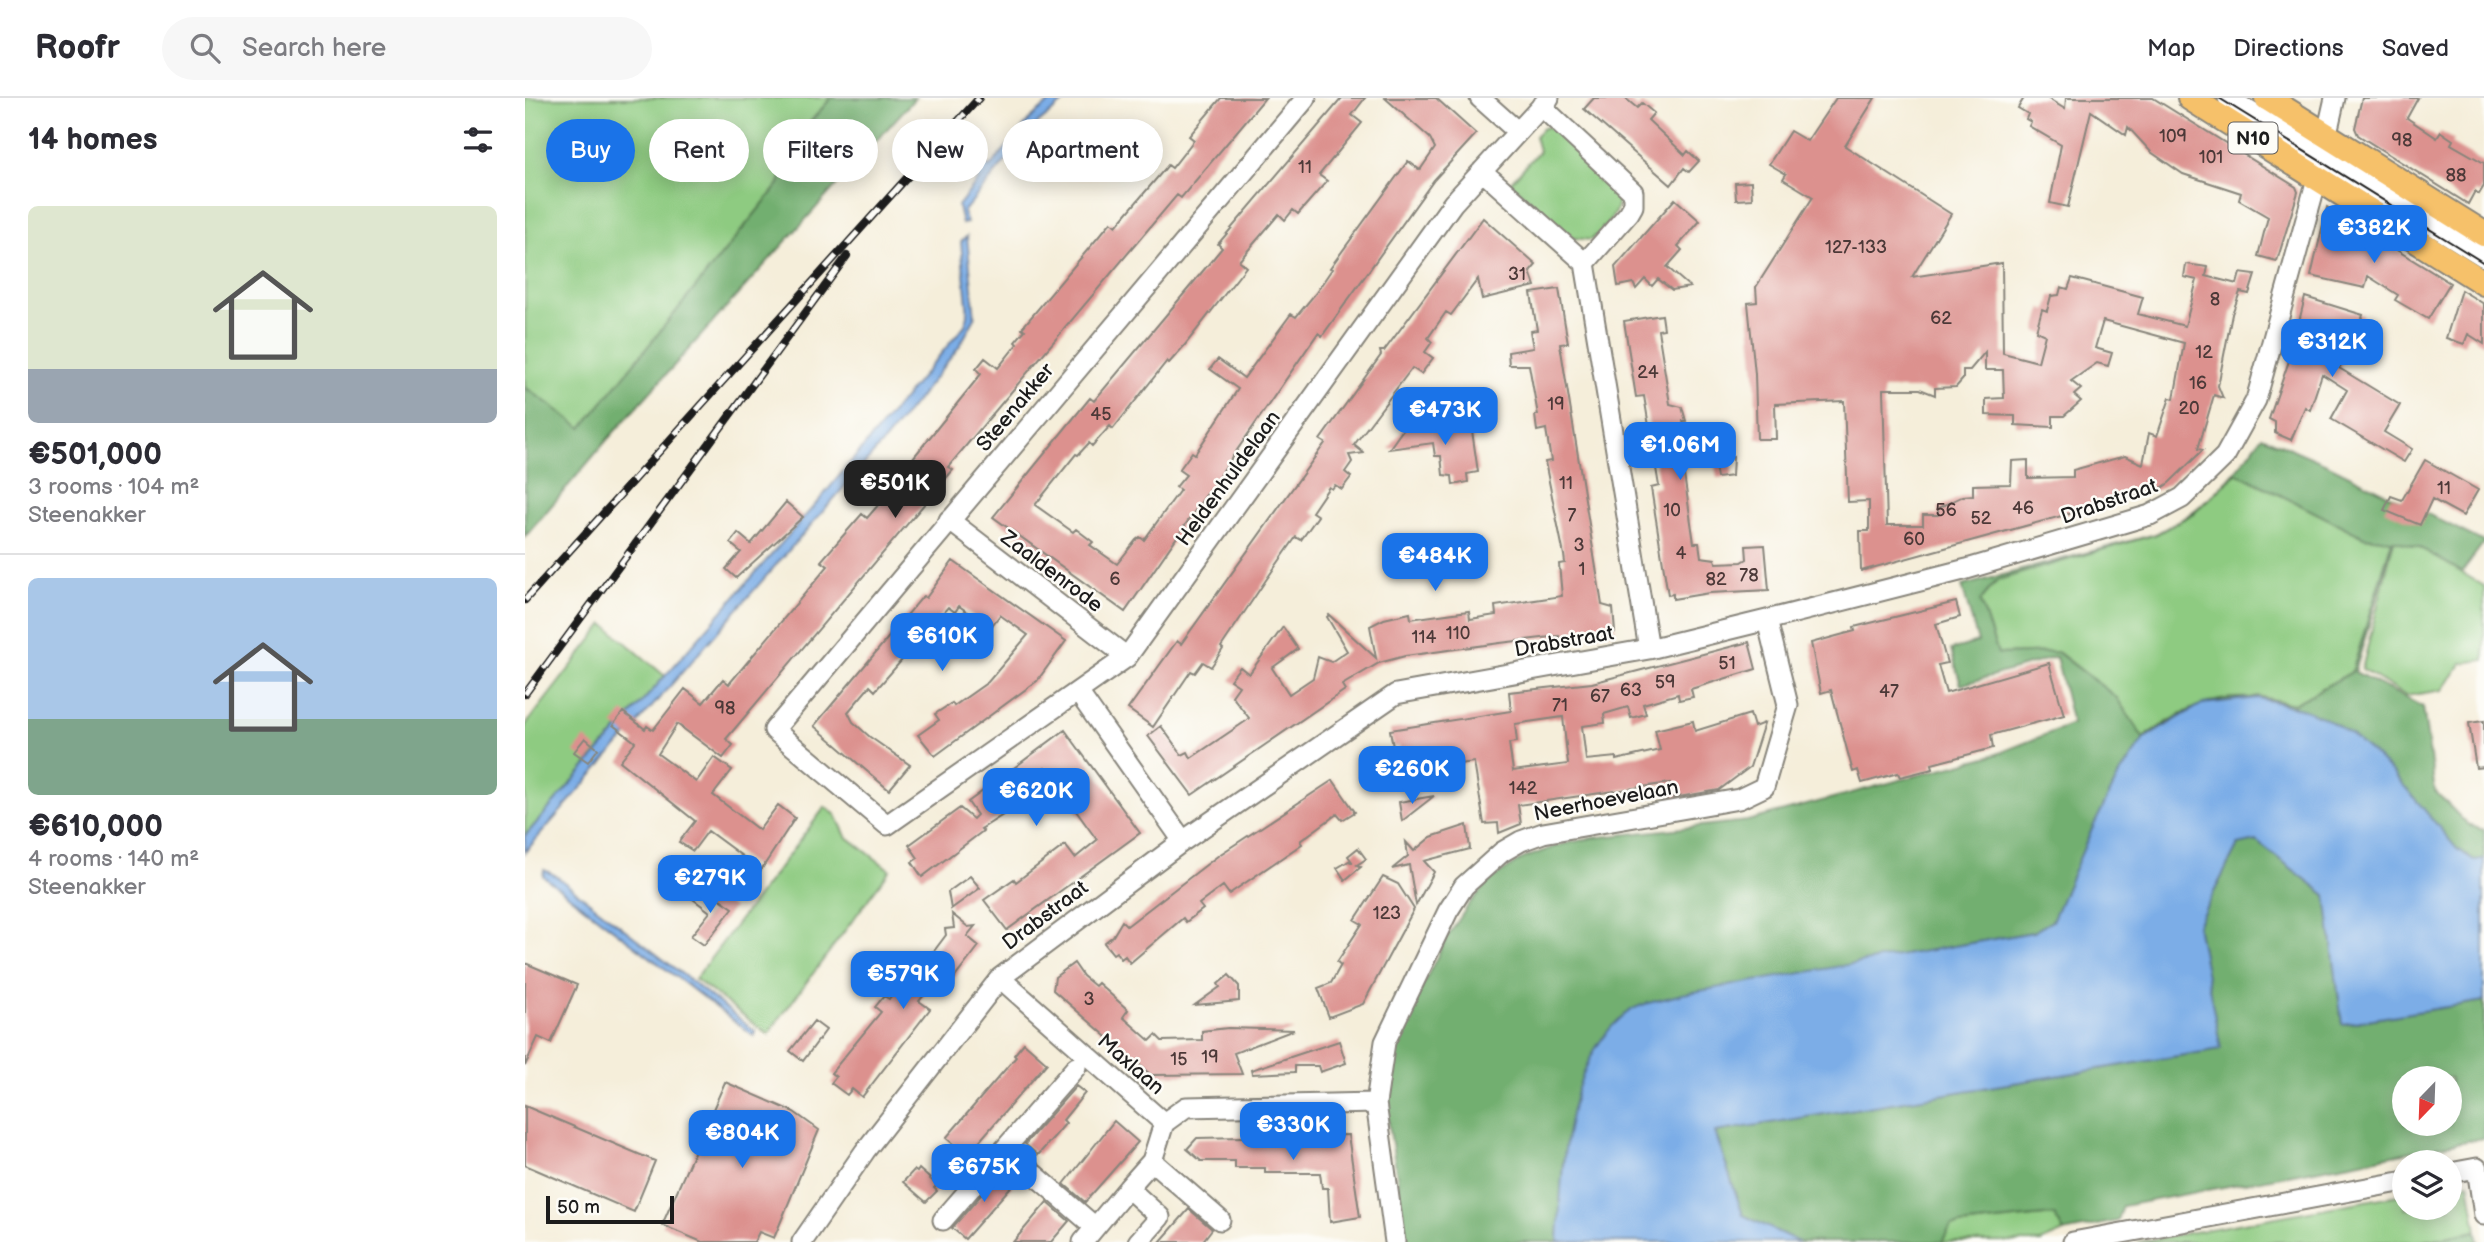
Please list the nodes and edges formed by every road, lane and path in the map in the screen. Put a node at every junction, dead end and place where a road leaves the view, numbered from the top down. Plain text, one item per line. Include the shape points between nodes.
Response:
1 (1305, 98) edge
2 (1480, 98) edge
3 (2190, 98) edge
4 (2228, 98) edge
5 (2267, 98) edge
6 (2335, 98) edge
7 (1545, 102) edge
8 (1518, 132) junction
9 (2322, 157) junction
10 (1482, 171) junction
11 (2484, 234) edge
12 (2484, 257) edge
13 (1585, 263) junction
14 (2484, 283) edge
15 (949, 520) junction
16 (1767, 620) junction
17 (1649, 649) junction
18 (1127, 657) junction
19 (1079, 692) junction
20 (887, 825) joint
21 (1183, 841) junction
22 (1000, 978) junction
23 (1076, 1068) dead end
24 (1376, 1103) junction
25 (1164, 1124) junction
26 (1005, 1149) junction
27 (1152, 1161) junction
28 (2462, 1171) edge
29 (2392, 1183) edge
30 (1128, 1188) junction
31 (2484, 1215) edge
32 (943, 1220) dead end
33 (1220, 1220) dead end
34 (1089, 1235) edge
35 (801, 1242) edge
36 (1138, 1242) edge
37 (1395, 1242) edge
38 (2073, 1242) edge

1 - 15 street, Steenakker
2 - 8 street
3 - 9 main road, N10
4 - 9 street
5 - 9 main road, N10
6 - 9 street, Drabstraat
7 - 8 street, Heldenhuldelaan
7 - 13 street via 1633,192 1629,213
8 - 10 street, Heldenhuldelaan
9 - 11 main road, N10
9 - 12 street
9 - 14 main road, N10
9 - 16 street, Drabstraat via 2256,400 2225,456 2182,498 2150,515 1993,562
10 - 13 street
10 - 18 street, Heldenhuldelaan via 1453,203
13 - 17 street
15 - 18 street, Zaaldenrode
15 - 20 street, Steenakker via 774,730
16 - 17 street, Drabstraat
16 - 24 street, Neerhoevelaan via 1788,705 1764,787 1739,799 1543,833 1521,841 1483,867 1448,911 1385,1042
17 - 21 street, Drabstraat via 1396,694
18 - 19 street, Heldenhuldelaan
19 - 20 street, Heldenhuldelaan
19 - 21 street
21 - 22 street, Drabstraat
22 - 25 street, Maxlaan
22 - 35 street, Drabstraat via 865,1151
23 - 26 street
24 - 25 street, Maxlaan via 1186,1107
24 - 37 street, Neerhoevelaan
25 - 27 street
26 - 32 street
26 - 34 street
27 - 30 street
27 - 33 street
28 - 31 street via 2477,1168
29 - 38 street
30 - 34 street
30 - 36 street via 1160,1217

